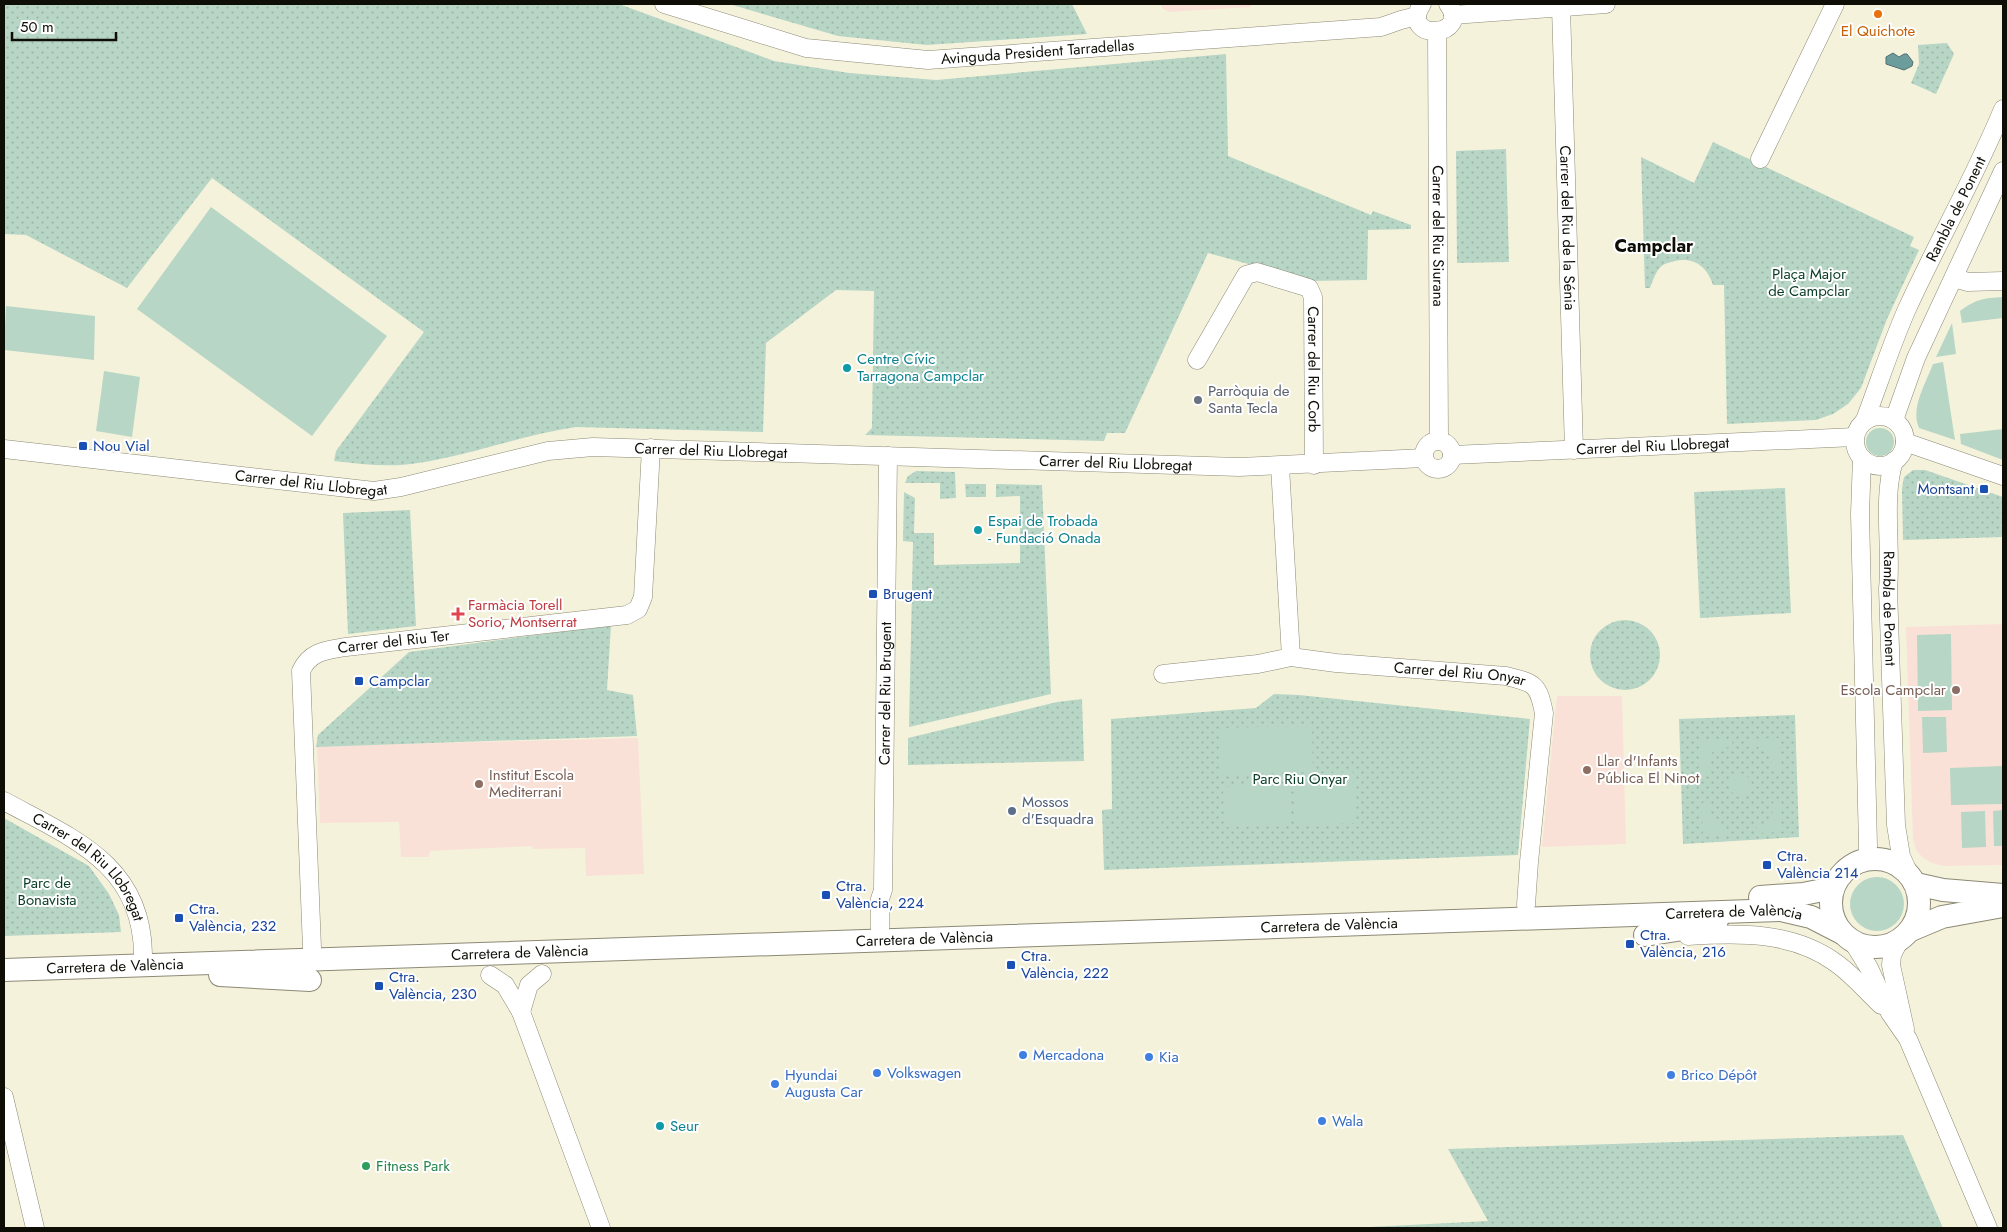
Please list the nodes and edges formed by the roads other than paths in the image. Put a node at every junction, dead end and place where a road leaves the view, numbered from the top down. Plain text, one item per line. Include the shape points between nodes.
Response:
1 (664, 4) edge
2 (1606, 4) edge
3 (1835, 4) edge
4 (1561, 7) junction
5 (1451, 9) edge
6 (1419, 10) edge
7 (1438, 32) junction
8 (2003, 109) edge
9 (1760, 159) dead end
10 (2003, 171) edge
11 (1954, 278) junction
12 (2003, 281) edge
13 (1197, 360) dead end
14 (1865, 420) junction
15 (1894, 420) junction
16 (1855, 437) junction
17 (1439, 440) junction
18 (1905, 442) junction
19 (651, 448) junction
20 (4, 449) edge
21 (1574, 450) junction
22 (1452, 455) junction
23 (888, 456) junction
24 (1424, 458) junction
25 (1862, 458) junction
26 (1894, 461) junction
27 (1314, 465) junction
28 (1280, 466) junction
29 (2003, 476) edge
30 (1291, 657) junction
31 (1163, 674) dead end
32 (4, 801) edge
33 (1867, 859) junction
34 (1912, 879) junction
35 (1833, 888) junction
36 (2003, 895) edge
37 (1526, 905) junction
38 (2003, 906) edge
39 (1738, 911) junction
40 (880, 929) junction
41 (1645, 935) joint
42 (1905, 935) junction
43 (1848, 937) junction
44 (312, 948) junction
45 (143, 954) junction
46 (4, 959) edge
47 (94, 967) junction
48 (4, 970) edge
49 (542, 974) dead end
50 (490, 975) dead end
51 (310, 980) dead end
52 (521, 1012) junction
53 (1890, 1013) junction
54 (1908, 1039) junction
55 (4, 1097) edge
56 (35, 1228) edge
57 (601, 1228) edge
58 (1988, 1228) edge

1 - 6 street, Avinguda President Tarradellas via 806,48 928,60 1382,27
2 - 4 street
3 - 9 street
4 - 5 street
4 - 21 street, Carrer del Riu de la Sénia
5 - 7 street via 1450,24
6 - 7 street via 1419,22 1425,30
7 - 17 street, Carrer del Riu Siurana
8 - 14 street, Rambla de Ponent via 1907,309
10 - 11 street, Rambla de Ponent
11 - 12 street via 1968,282
11 - 15 street, Rambla de Ponent via 1916,358
13 - 27 street, Carrer del Riu Corb via 1246,275 1257,272 1309,288 1313,297
14 - 15 street via 1885,416
14 - 16 street
15 - 18 street via 1900,426
16 - 21 street, Carrer del Riu Llobregat
16 - 25 street via 1855,445
17 - 22 street via 1449,445
17 - 24 street via 1427,446
18 - 26 street via 1900,456
18 - 29 street
19 - 20 street, Carrer del Riu Llobregat via 593,447 548,451 374,491
19 - 23 street, Carrer del Riu Llobregat
19 - 44 street, Carrer del Riu Ter via 643,596 638,609 627,616 346,647 315,654 305,661 301,670
21 - 22 street, Carrer del Riu Llobregat
22 - 24 street via 1447,465 1436,469
23 - 28 street, Carrer del Riu Llobregat
23 - 40 street, Carrer del Riu Brugent
24 - 27 street, Carrer del Riu Llobregat
25 - 26 street via 1878,466
25 - 33 street, Rambla de Ponent via 1860,514
26 - 34 street, Rambla de Ponent via 1889,487 1888,589 1896,815 1901,856
27 - 28 street, Carrer del Riu Llobregat
28 - 30 street
30 - 31 street, Carrer del Riu Onyar via 1258,664
30 - 37 street, Carrer del Riu Onyar via 1506,676 1528,681 1538,689 1544,713
32 - 45 street, Carrer del Riu Llobregat via 76,840 104,861 132,898 140,923
33 - 34 main road via 1885,859 1900,866
33 - 35 main road via 1851,865
34 - 36 main road via 1943,890
34 - 42 main road via 1920,898 1920,908 1918,917
35 - 37 main road, Carretera de València via 1784,896
35 - 43 main road via 1831,909 1835,922
37 - 40 main road, Carretera de València via 1298,916
38 - 42 main road via 1942,917
39 - 41 main road via 1728,918 1696,927
39 - 43 main road, Carretera de València via 1781,910 1811,917
39 - 47 main road, Carretera de València
40 - 44 main road, Carretera de València
41 - 53 street, Carretera de València via 1758,934 1808,946 1856,979
42 - 43 main road via 1887,946 1873,947
42 - 54 street via 1892,955 1891,965
43 - 53 street via 1869,968
44 - 45 main road, Carretera de València
45 - 46 main road, Carretera de València
47 - 48 main road, Carretera de València
47 - 51 main road
49 - 52 street via 529,985
50 - 52 street via 504,985
52 - 57 street
53 - 54 street
54 - 58 street
55 - 56 street

